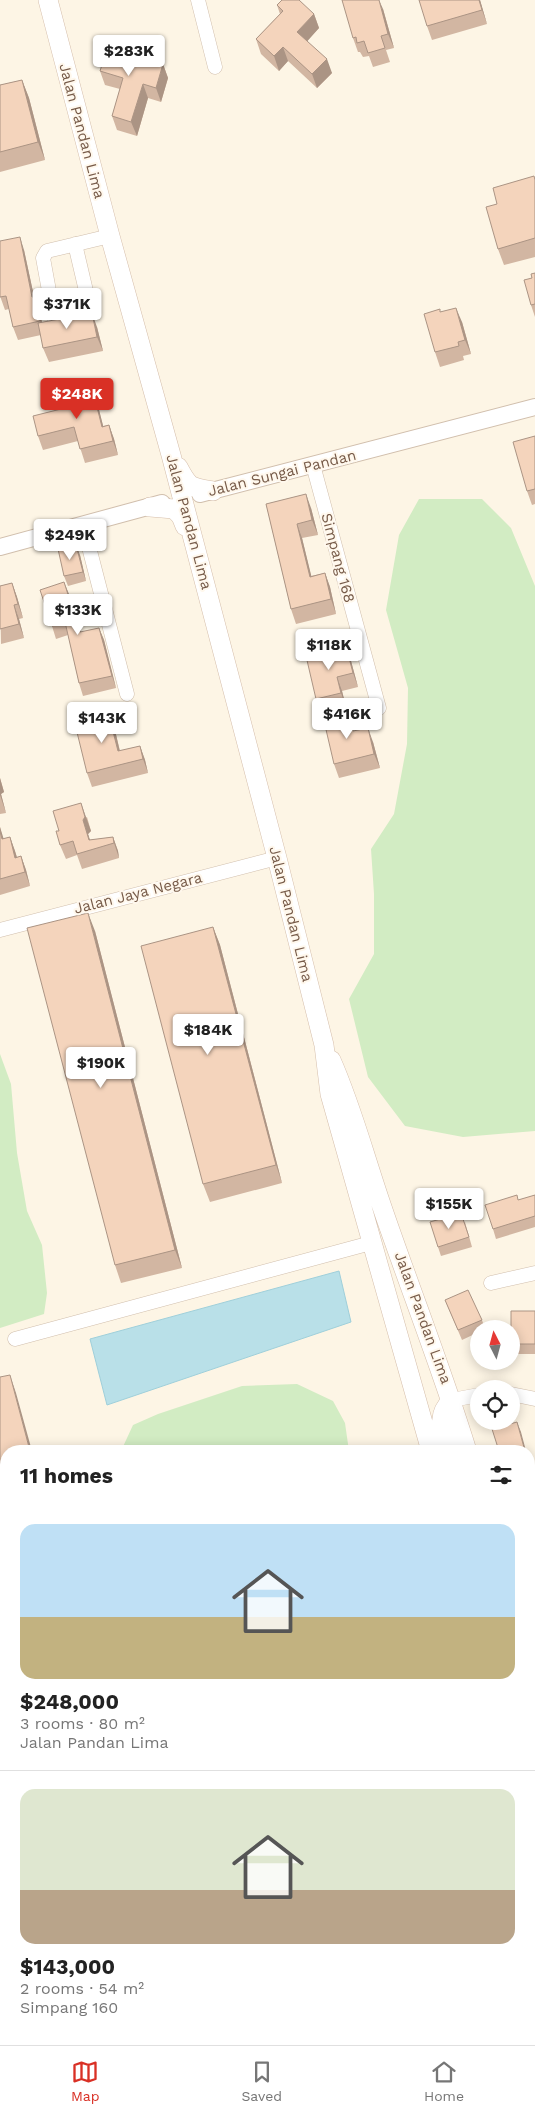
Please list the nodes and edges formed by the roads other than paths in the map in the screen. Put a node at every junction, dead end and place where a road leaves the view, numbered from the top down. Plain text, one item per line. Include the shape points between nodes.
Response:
1 (48, 0) edge
2 (198, 0) edge
3 (215, 68) dead end
4 (110, 236) junction
5 (75, 244) junction
6 (535, 407) edge
7 (171, 456) junction
8 (313, 465) junction
9 (212, 491) junction
10 (182, 498) junction
11 (150, 507) junction
12 (83, 524) junction
13 (0, 547) edge
14 (200, 566) junction
15 (127, 694) dead end
16 (379, 708) dead end
17 (276, 858) junction
18 (0, 930) edge
19 (324, 1045) junction
20 (371, 1243) junction
21 (535, 1273) edge
22 (491, 1283) dead end
23 (15, 1338) dead end
24 (409, 1374) junction
25 (470, 1396) edge
26 (520, 1396) edge
27 (535, 1398) edge
28 (452, 1400) junction
29 (429, 1445) edge
30 (446, 1445) edge
31 (465, 1445) edge

1 - 4 main road, Jalan Pandan Lima
2 - 3 street
4 - 5 street
4 - 7 main road, Jalan Pandan Lima
5 - 5 street via 47,251 43,258 54,318 63,323 87,316 90,308
6 - 8 street, Jalan Sungai Pandan
7 - 9 main road via 190,486
7 - 10 main road, Jalan Pandan Lima
8 - 9 street, Jalan Sungai Pandan
8 - 16 street, Simpang 168
9 - 10 street, Jalan Sungai Pandan
10 - 11 street, Jalan Sungai Pandan
10 - 14 main road, Jalan Pandan Lima
11 - 12 street, Jalan Sungai Pandan
11 - 14 main road via 168,507 178,512 192,554
12 - 13 street, Jalan Sungai Pandan
12 - 15 street
14 - 17 main road, Jalan Pandan Lima
17 - 18 street, Jalan Jaya Negara
17 - 19 main road, Jalan Pandan Lima
19 - 20 main road, Jalan Pandan Lima via 330,1094
19 - 28 main road, Jalan Pandan Lima via 345,1090 382,1208
20 - 23 street
20 - 24 main road, Jalan Pandan Lima
21 - 22 street
24 - 28 main road via 428,1395
24 - 29 main road, Jalan Pandan Lima
25 - 28 street
26 - 27 street
28 - 30 main road via 442,1414
28 - 31 main road, Jalan Pandan Lima

